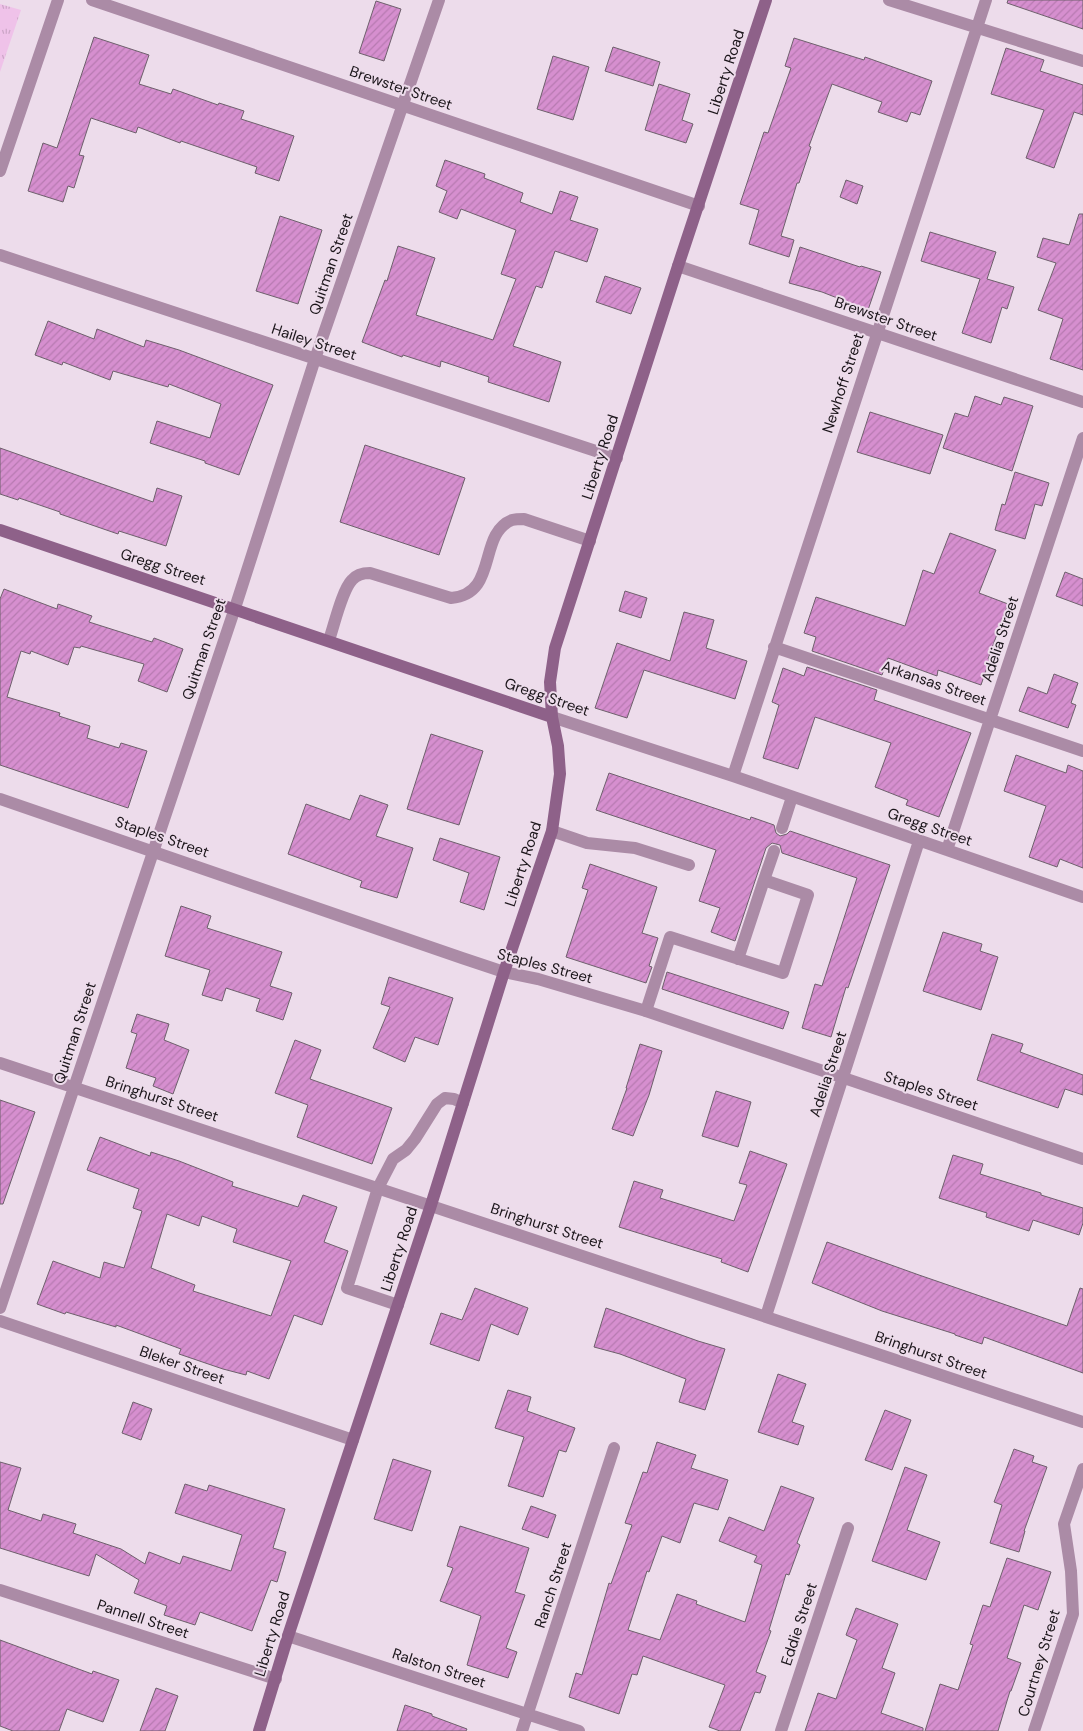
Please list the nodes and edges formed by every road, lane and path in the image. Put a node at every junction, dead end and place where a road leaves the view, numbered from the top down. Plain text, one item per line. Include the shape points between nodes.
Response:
1 (58, 0) edge
2 (92, 0) edge
3 (439, 0) edge
4 (766, 0) edge
5 (889, 0) edge
6 (986, 0) edge
7 (976, 28) junction
8 (1083, 61) edge
9 (404, 106) junction
10 (0, 171) edge
11 (699, 206) junction
12 (0, 255) edge
13 (678, 266) junction
14 (877, 333) junction
15 (315, 359) junction
16 (1083, 402) edge
17 (1083, 438) edge
18 (617, 458) junction
19 (0, 530) edge
20 (590, 541) junction
21 (235, 608) junction
22 (328, 640) junction
23 (774, 647) junction
24 (552, 717) junction
25 (990, 719) junction
26 (1083, 751) edge
27 (733, 776) junction
28 (792, 797) junction
29 (0, 799) edge
30 (782, 828) dead end
31 (552, 831) junction
32 (920, 841) junction
33 (947, 850) junction
34 (152, 851) junction
35 (774, 851) dead end
36 (688, 865) dead end
37 (764, 880) junction
38 (1083, 897) edge
39 (738, 959) junction
40 (504, 972) junction
41 (646, 1011) junction
42 (0, 1063) edge
43 (844, 1079) junction
44 (74, 1087) junction
45 (463, 1103) junction
46 (1083, 1158) edge
47 (378, 1188) junction
48 (431, 1205) junction
49 (398, 1305) junction
50 (0, 1308) edge
51 (766, 1316) junction
52 (0, 1321) edge
53 (1083, 1422) edge
54 (353, 1440) junction
55 (614, 1448) dead end
56 (1083, 1468) edge
57 (848, 1528) dead end
58 (0, 1590) edge
59 (288, 1636) junction
60 (276, 1679) junction
61 (527, 1714) junction
62 (259, 1731) edge
63 (522, 1731) edge
64 (579, 1731) edge
65 (781, 1731) edge
66 (1034, 1731) edge

1 - 10 street
2 - 9 street, Brewster Street
3 - 9 street, Quitman Street
4 - 11 main road, Liberty Road
5 - 7 street
6 - 7 street, Newhoff Street
7 - 8 street
7 - 14 street, Newhoff Street
9 - 11 street, Brewster Street
9 - 15 street, Quitman Street
11 - 13 main road, Liberty Road
12 - 15 street, Hailey Street
13 - 14 street, Brewster Street
13 - 18 main road, Liberty Road
14 - 16 street, Brewster Street
14 - 23 street, Newhoff Street
15 - 18 street, Hailey Street
15 - 21 street, Quitman Street
17 - 25 street, Adelia Street
18 - 20 main road, Liberty Road
19 - 21 main road, Gregg Street
20 - 22 street via 524,519 513,520 496,536 480,582 472,592 461,597 451,598 370,573 361,574 347,588
20 - 24 main road, Liberty Road via 555,648 550,682
21 - 22 main road, Gregg Street
21 - 34 street, Quitman Street
22 - 24 main road, Gregg Street
23 - 25 street, Arkansas Street
23 - 27 street, Newhoff Street
24 - 27 street, Gregg Street
24 - 31 main road, Liberty Road via 560,774
25 - 26 street, Arkansas Street
25 - 33 street, Adelia Street
27 - 28 street, Gregg Street
28 - 30 street
28 - 32 street, Gregg Street
29 - 34 street, Staples Street
31 - 36 street via 587,843 635,848
31 - 40 main road, Liberty Road
32 - 33 street, Gregg Street
32 - 43 street, Adelia Street
33 - 38 street, Gregg Street
34 - 40 street, Staples Street
34 - 44 street, Quitman Street
35 - 37 street
37 - 39 street
37 - 39 street via 808,895 783,973
39 - 41 street via 670,937
40 - 41 street, Staples Street
40 - 45 main road, Liberty Road
41 - 43 street, Staples Street
42 - 44 street, Bringhurst Street
43 - 46 street, Staples Street
43 - 51 street, Adelia Street
44 - 47 street, Bringhurst Street
44 - 50 street, Quitman Street
45 - 47 street via 445,1098 437,1104 415,1139 393,1159
45 - 48 main road, Liberty Road
47 - 48 street, Bringhurst Street
47 - 49 street via 347,1288
48 - 49 main road, Liberty Road
48 - 51 street, Bringhurst Street
49 - 54 main road, Liberty Road
51 - 53 street, Bringhurst Street
52 - 54 street, Bleker Street
54 - 59 main road, Liberty Road
55 - 61 street, Ranch Street
56 - 66 street, Courtney Street via 1064,1524 1073,1614
57 - 65 street, Eddie Street
58 - 60 street, Pannell Street
59 - 60 main road, Liberty Road
59 - 61 street, Ralston Street
60 - 62 main road, Liberty Road
61 - 63 street, Ranch Street
61 - 64 street, Ralston Street

